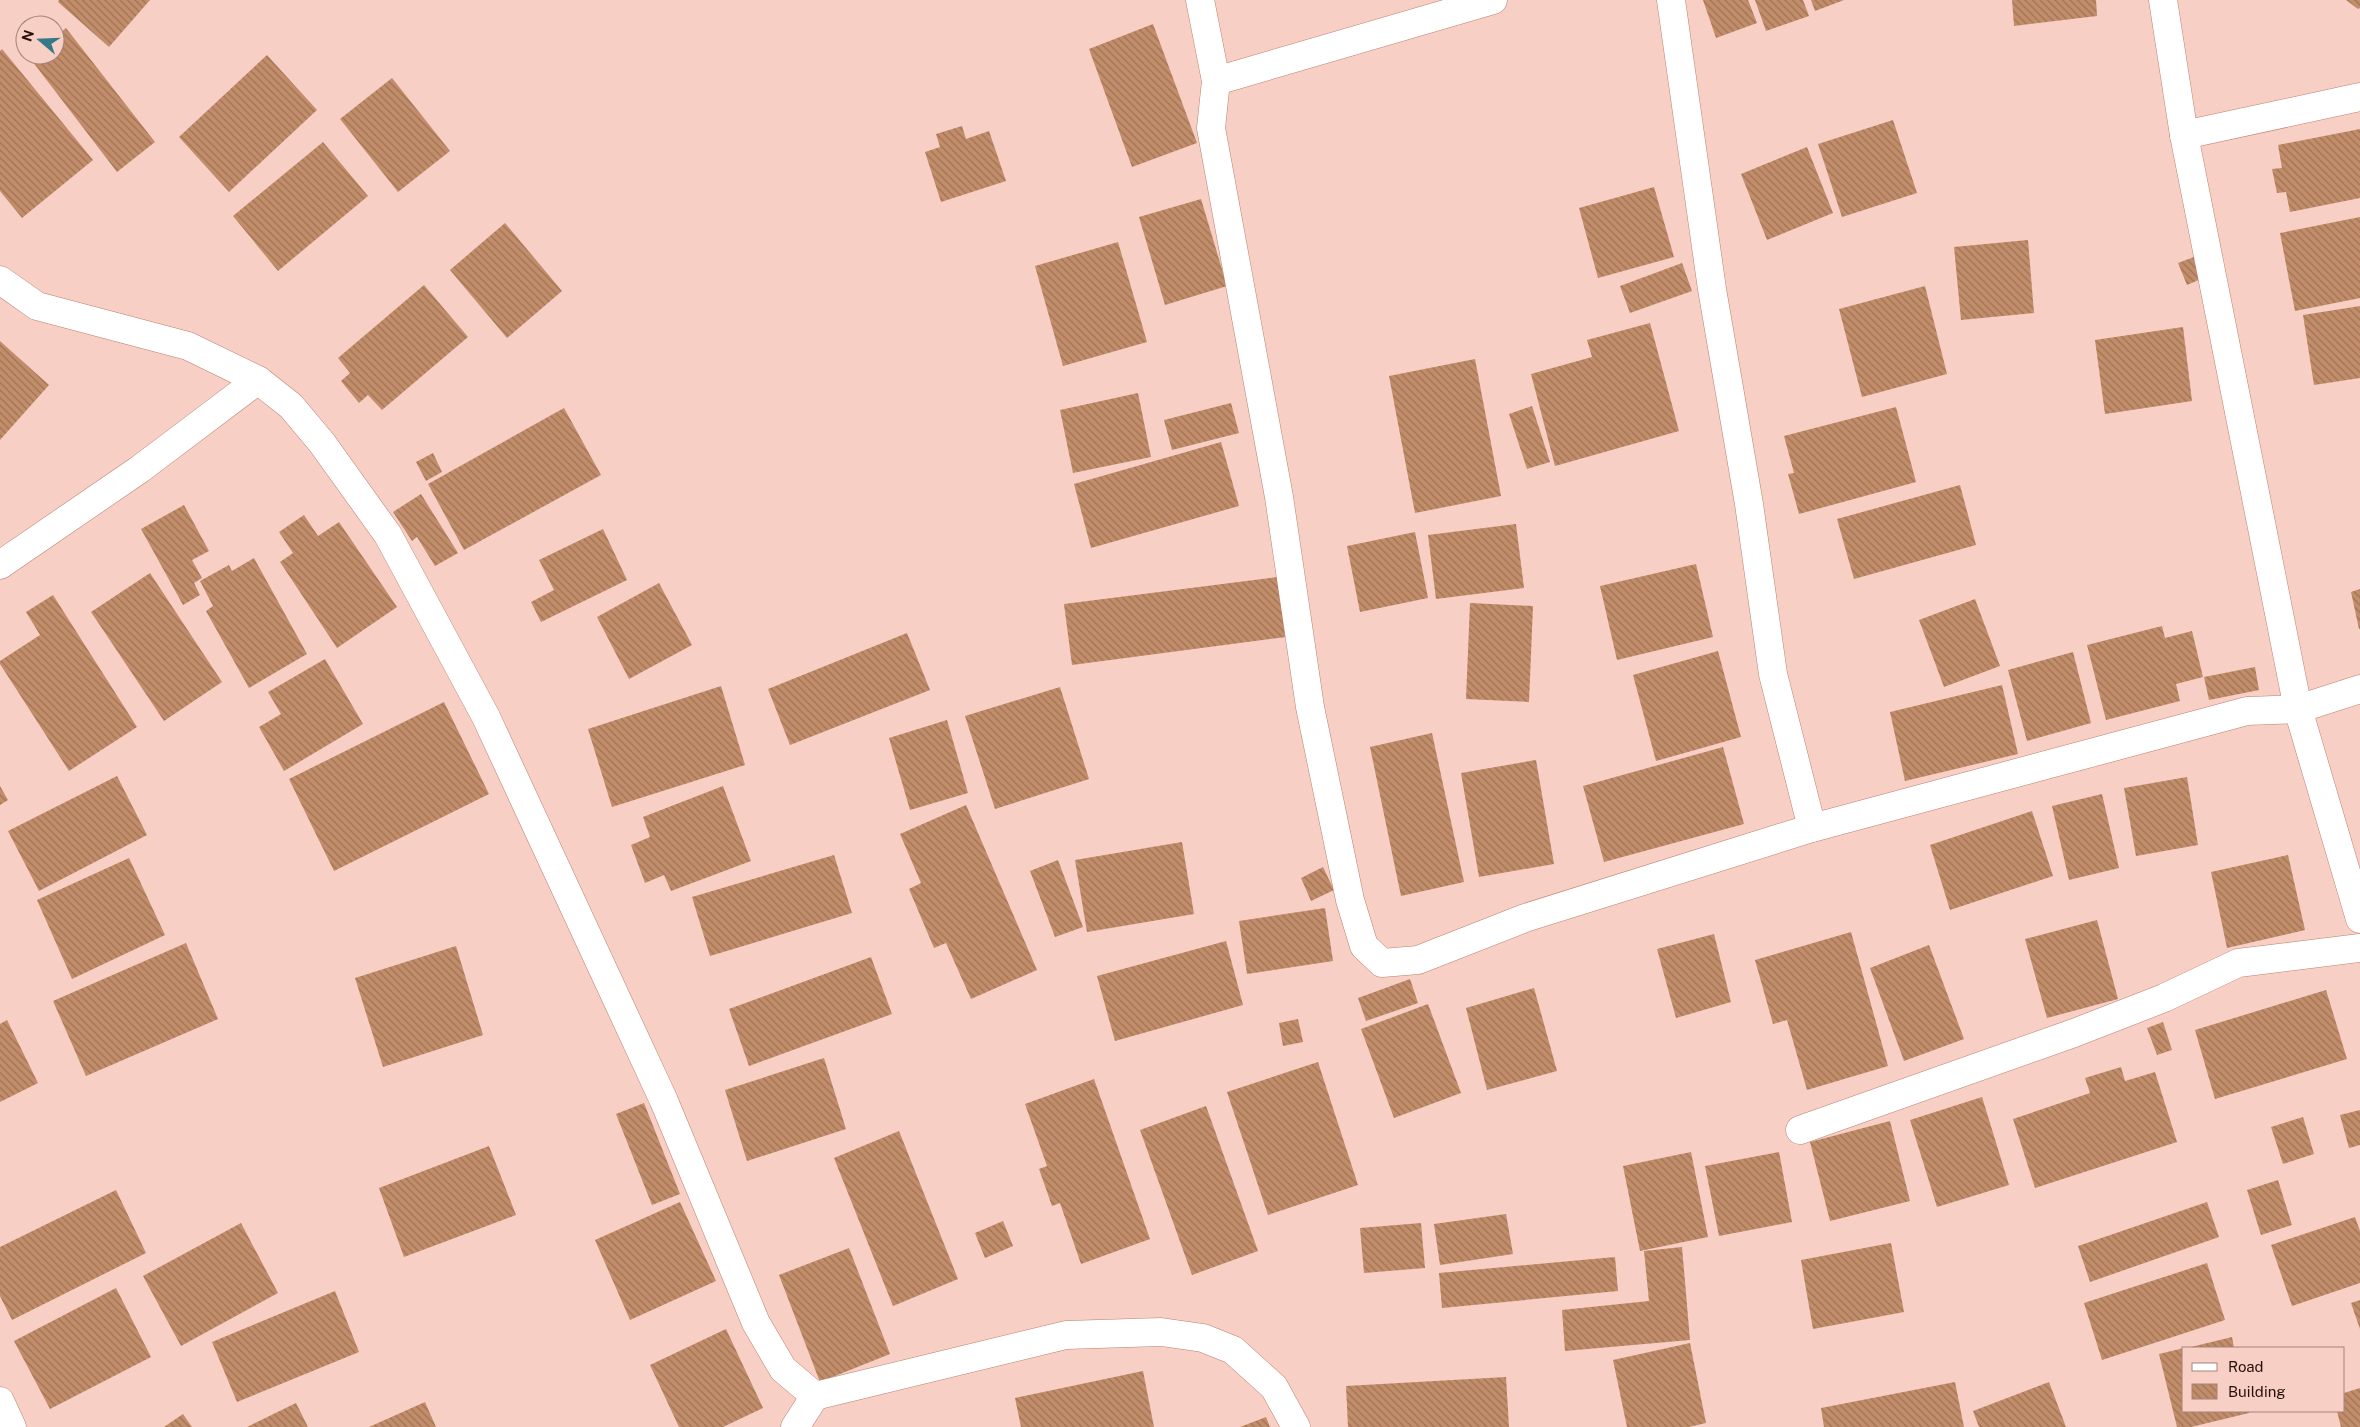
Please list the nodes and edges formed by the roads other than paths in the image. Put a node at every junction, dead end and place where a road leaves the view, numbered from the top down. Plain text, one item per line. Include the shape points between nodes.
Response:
1 (1200, 0) edge
2 (1493, 0) edge
3 (1671, 0) edge
4 (2163, 0) edge
5 (1216, 82) junction
6 (2360, 98) edge
7 (2184, 136) junction
8 (0, 280) edge
9 (258, 380) junction
10 (0, 565) edge
11 (2360, 690) edge
12 (2298, 709) junction
13 (1812, 828) junction
14 (2360, 919) edge
15 (2360, 948) edge
16 (1800, 1130) dead end
17 (815, 1396) junction
18 (0, 1401) edge
19 (12, 1427) edge
20 (795, 1427) edge
21 (1296, 1427) edge

1 - 5 street
2 - 5 street
3 - 13 street via 1712,289 1749,504 1773,674
4 - 7 street
5 - 13 street via 1211,128 1280,497 1310,707 1350,900 1364,946 1382,963 1418,960 1526,918
6 - 7 street
7 - 12 street
8 - 9 street via 37,306 188,346
9 - 10 street via 140,469
9 - 17 street via 291,406 322,443 388,535 486,717 664,1101 756,1323 783,1370
11 - 12 street
12 - 13 street via 2247,711
12 - 14 street
15 - 16 street via 2238,963 2164,998 2074,1033
17 - 20 street
17 - 21 street via 1066,1335 1161,1332 1203,1338 1233,1350 1274,1387
18 - 19 street

